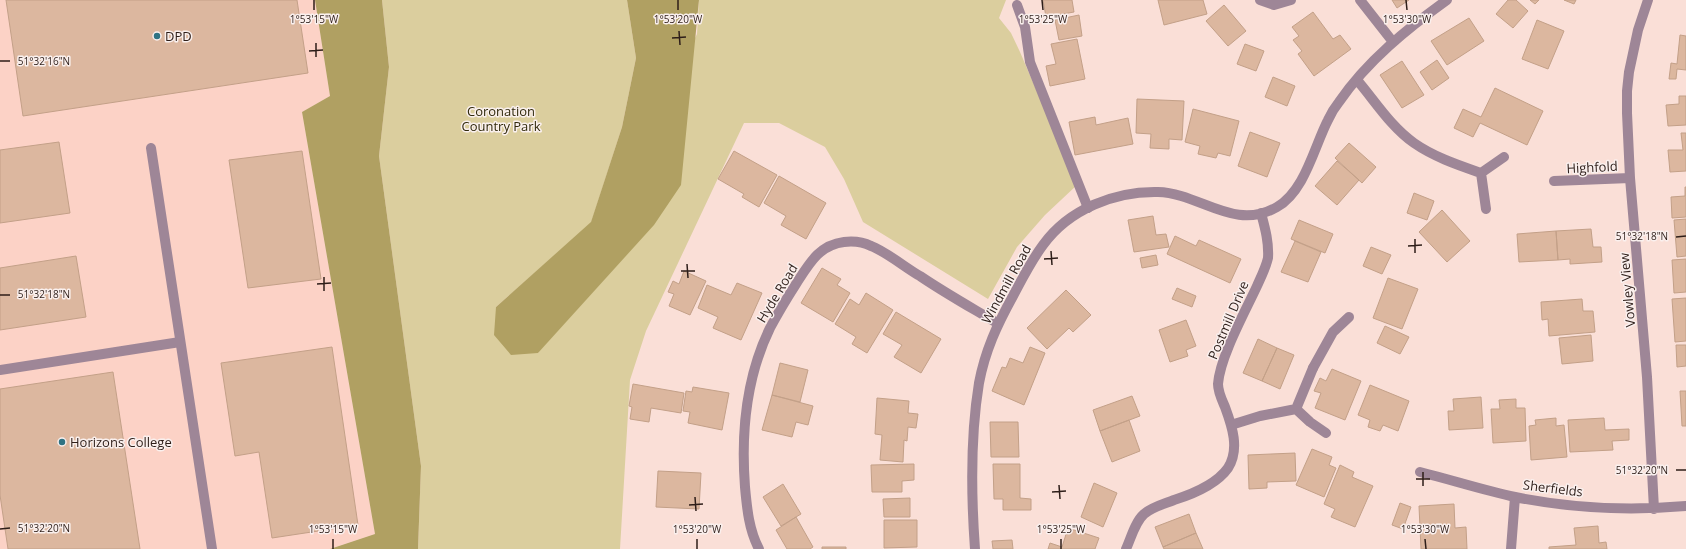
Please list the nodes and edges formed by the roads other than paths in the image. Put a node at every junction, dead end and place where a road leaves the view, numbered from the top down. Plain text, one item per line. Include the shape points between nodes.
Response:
1 (1260, 0) edge
2 (1291, 0) edge
3 (1360, 0) edge
4 (1447, 0) edge
5 (1648, 0) edge
6 (1016, 5) dead end
7 (1393, 42) junction
8 (1357, 80) junction
9 (151, 148) dead end
10 (1504, 157) dead end
11 (1481, 173) junction
12 (1630, 178) junction
13 (1554, 181) dead end
14 (1088, 208) junction
15 (1486, 208) dead end
16 (1261, 213) junction
17 (1349, 317) dead end
18 (998, 323) junction
19 (180, 342) junction
20 (0, 370) edge
21 (1296, 409) junction
22 (1231, 425) junction
23 (1326, 433) dead end
24 (1420, 472) dead end
25 (1515, 497) junction
26 (1686, 506) edge
27 (1654, 509) junction
28 (212, 549) edge
29 (759, 549) edge
30 (975, 549) edge
31 (1126, 549) edge
32 (1511, 549) edge

1 - 2 street via 1274,5
3 - 7 street
4 - 7 street, Windmill Road
5 - 12 street, Vowley View via 1638,30 1627,91
6 - 14 street via 1025,28 1030,62
7 - 8 street, Windmill Road
8 - 11 street via 1394,126 1413,142 1435,155
8 - 16 street, Windmill Road via 1328,118 1296,189 1277,207
9 - 19 street
10 - 11 street
11 - 15 street
12 - 13 street, Highfold
12 - 27 street, Vowley View via 1647,376
14 - 16 street, Windmill Road via 1118,196 1159,192 1177,194 1231,214
14 - 18 street, Windmill Road via 1070,218 1044,243 1029,265
16 - 22 street, Postmill Drive via 1266,232 1267,260 1222,363 1218,385
17 - 21 street via 1333,332 1313,368
18 - 29 street, Hyde Road via 872,246 859,242 844,242 830,245 818,252 770,328 749,394 743,449 744,474 748,513
18 - 30 street, Windmill Road via 986,356 975,415 971,480
19 - 20 street
19 - 28 street
21 - 22 street
21 - 23 street
22 - 31 street, Postmill Drive via 1235,444 1233,456 1224,474 1214,482 1144,514 1137,523
24 - 25 street, Sherfields
25 - 27 street, Sherfields via 1571,504
25 - 32 street
26 - 27 street, Sherfields

